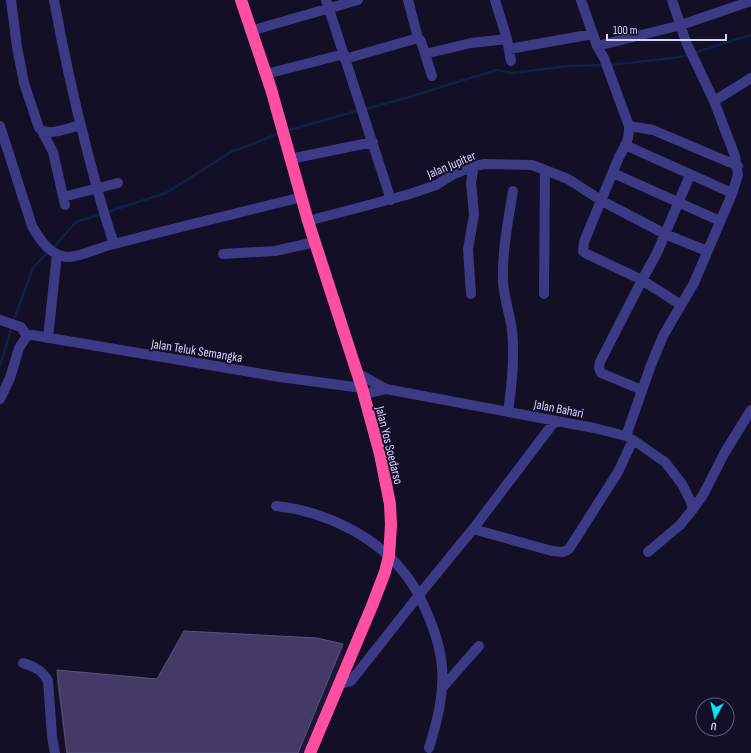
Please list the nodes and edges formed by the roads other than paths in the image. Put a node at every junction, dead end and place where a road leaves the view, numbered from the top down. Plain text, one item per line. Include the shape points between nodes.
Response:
1 (11, 0) edge
2 (54, 0) edge
3 (241, 0) edge
4 (358, 0) edge
5 (408, 0) edge
6 (495, 0) edge
7 (581, 0) edge
8 (672, 0) edge
9 (751, 1) edge
10 (328, 4) edge
11 (732, 4) edge
12 (681, 25) junction
13 (250, 31) junction
14 (593, 34) junction
15 (418, 38) junction
16 (508, 44) junction
17 (597, 46) junction
18 (425, 54) junction
19 (344, 56) junction
20 (511, 61) dead end
21 (266, 74) junction
22 (432, 76) dead end
23 (750, 82) edge
24 (714, 101) junction
25 (80, 125) junction
26 (0, 126) edge
27 (629, 126) junction
28 (42, 131) junction
29 (372, 142) junction
30 (626, 145) junction
31 (290, 159) junction
32 (474, 166) junction
33 (738, 166) junction
34 (545, 170) junction
35 (613, 173) junction
36 (690, 175) junction
37 (118, 183) dead end
38 (97, 188) junction
39 (512, 191) dead end
40 (732, 193) junction
41 (302, 197) junction
42 (391, 200) junction
43 (602, 201) junction
44 (679, 203) junction
45 (720, 220) junction
46 (308, 221) junction
47 (665, 234) junction
48 (315, 242) junction
49 (114, 244) junction
50 (707, 251) junction
51 (57, 254) junction
52 (222, 254) dead end
53 (642, 280) junction
54 (471, 294) dead end
55 (544, 294) dead end
56 (681, 305) junction
57 (0, 320) edge
58 (27, 336) junction
59 (48, 338) junction
60 (358, 373) junction
61 (386, 389) junction
62 (642, 390) junction
63 (363, 391) junction
64 (0, 399) edge
65 (751, 410) edge
66 (508, 412) junction
67 (555, 420) junction
68 (629, 438) junction
69 (276, 506) dead end
70 (693, 509) junction
71 (473, 529) junction
72 (648, 552) dead end
73 (389, 556) junction
74 (419, 595) junction
75 (479, 646) dead end
76 (24, 663) dead end
77 (340, 681) junction
78 (442, 688) junction
79 (429, 748) dead end
80 (55, 753) edge
81 (310, 753) edge

1 - 28 street via 24,83
2 - 25 street
3 - 13 highway, Jalan Yos Soedarso
4 - 10 street
5 - 15 street
6 - 16 street
7 - 14 street
8 - 12 street
9 - 11 street
10 - 13 street
10 - 19 street
11 - 12 street
12 - 17 street
12 - 24 street via 686,42
13 - 21 highway, Jalan Yos Soedarso
14 - 16 street
14 - 17 street
15 - 18 street
15 - 19 street
16 - 18 street via 471,43
16 - 20 street
17 - 27 street via 604,58
18 - 22 street
19 - 21 street
19 - 29 street
21 - 31 highway, Jalan Yos Soedarso
23 - 24 street
24 - 33 street
25 - 28 street via 50,132
25 - 38 street
26 - 51 street via 32,226 40,240
27 - 30 street
27 - 33 street via 653,130
28 - 38 street via 53,152 64,201
29 - 31 street
29 - 42 street
30 - 35 street
30 - 36 street
31 - 41 highway, Jalan Yos Soedarso
32 - 34 street, Jalan Jupiter via 514,164
32 - 42 street, Jalan Jupiter via 436,185
32 - 54 street via 471,182 474,215 468,249
33 - 40 street
34 - 43 street, Jalan Jupiter via 568,179
34 - 55 street
35 - 43 street
35 - 44 street
36 - 40 street
36 - 44 street
37 - 38 street
38 - 49 street
39 - 66 street via 504,249 503,282 512,330 513,379
40 - 45 street
41 - 46 highway, Jalan Yos Soedarso
41 - 49 street
42 - 46 street, Jalan Jupiter
43 - 47 street, Jalan Jupiter
43 - 53 street via 584,242 583,251
44 - 45 street
44 - 47 street
45 - 50 street
46 - 48 highway, Jalan Yos Soedarso
47 - 50 street, Jalan Jupiter
47 - 53 street via 658,253
48 - 52 street via 275,251
48 - 60 highway, Jalan Yos Soedarso
49 - 51 street via 74,256
50 - 56 street via 694,283
51 - 59 street
53 - 56 street
53 - 62 street via 599,368 602,373
56 - 62 street via 663,336
57 - 58 street via 20,327
58 - 59 street, Jalan Teluk Semangka
58 - 64 street via 19,348 10,378
59 - 63 street, Jalan Teluk Semangka
60 - 61 street, Jalan Bahari
60 - 63 highway, Jalan Yos Soedarso
61 - 63 street, Jalan Bahari
61 - 66 street, Jalan Bahari
62 - 68 street
63 - 73 highway, Jalan Yos Soedarso via 390,504
65 - 70 street
66 - 67 street, Jalan Bahari
67 - 68 street, Jalan Bahari
67 - 71 street
68 - 70 street, Jalan Bahari via 665,462 682,484
68 - 71 street via 618,472 569,549 563,552 552,551
69 - 73 street via 291,507 334,520
70 - 72 street via 680,525
71 - 74 street
73 - 74 street via 408,577
73 - 77 highway, Jalan Yos Soedarso via 372,606
74 - 77 street via 351,681
74 - 78 street via 440,651
75 - 78 street
76 - 80 street via 44,673 48,681
77 - 81 highway, Jalan Yos Soedarso
78 - 79 street

